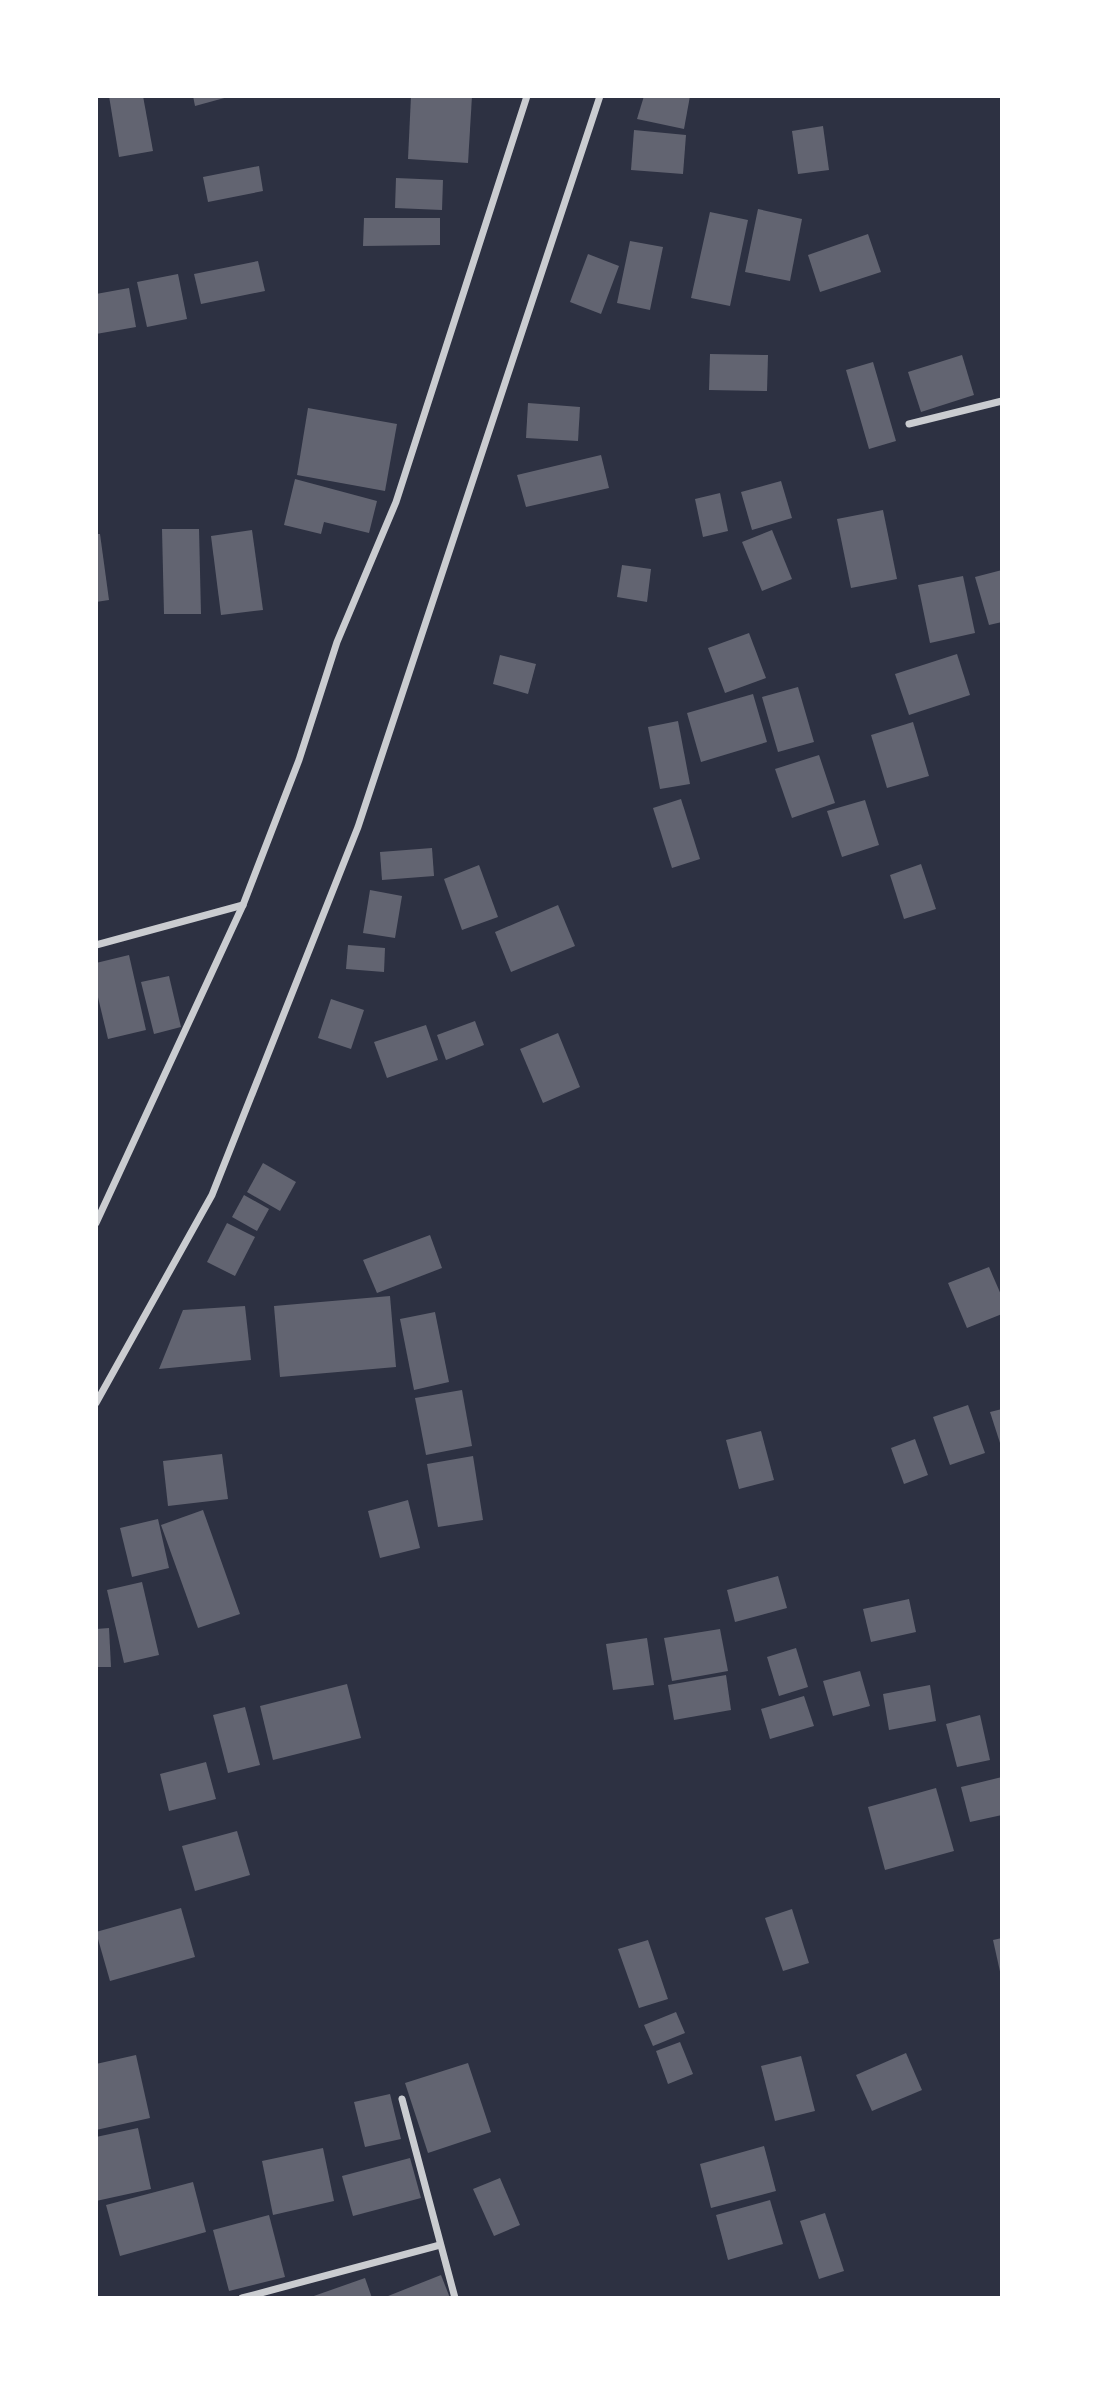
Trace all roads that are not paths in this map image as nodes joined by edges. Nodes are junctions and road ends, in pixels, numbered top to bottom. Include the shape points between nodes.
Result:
1 (527, 96) edge
2 (600, 96) edge
3 (1002, 401) edge
4 (909, 424) dead end
5 (243, 905) junction
6 (96, 945) edge
7 (96, 1223) edge
8 (96, 1403) edge
9 (402, 2099) dead end
10 (440, 2245) junction
11 (242, 2298) edge
12 (455, 2298) edge

1 - 5 street via 396,502 337,642 299,760
2 - 8 street via 358,827 212,1195
3 - 4 street
5 - 6 street
5 - 7 street
9 - 10 street
10 - 11 street
10 - 12 street

